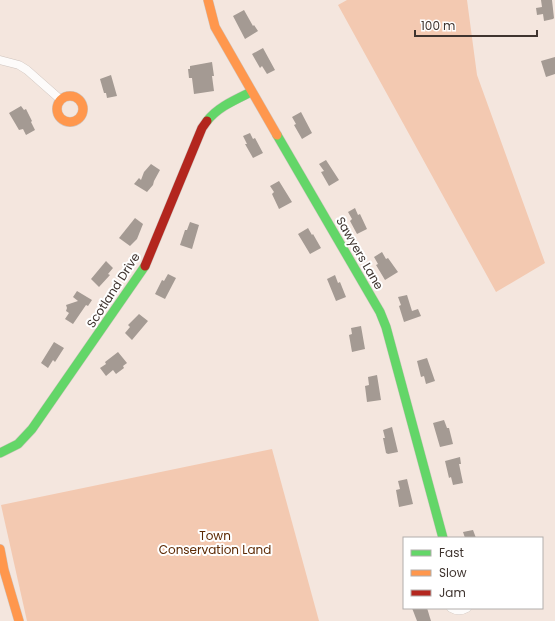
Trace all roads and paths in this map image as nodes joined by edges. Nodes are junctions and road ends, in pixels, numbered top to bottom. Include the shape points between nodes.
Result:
1 (208, 0) edge
2 (0, 60) edge
3 (251, 92) junction
4 (61, 100) dead end
5 (0, 453) edge
6 (443, 537) edge
7 (0, 549) edge
8 (3, 574) edge
9 (454, 609) edge
10 (464, 609) edge
11 (19, 621) edge

1 - 3 street, Sawyers Lane via 215,27
2 - 4 street via 27,70
3 - 5 street, Scotland Drive via 224,105 202,128 154,247 140,274 32,429 20,443
3 - 6 street, Sawyers Lane via 380,312
7 - 8 street
8 - 11 street
9 - 10 street

